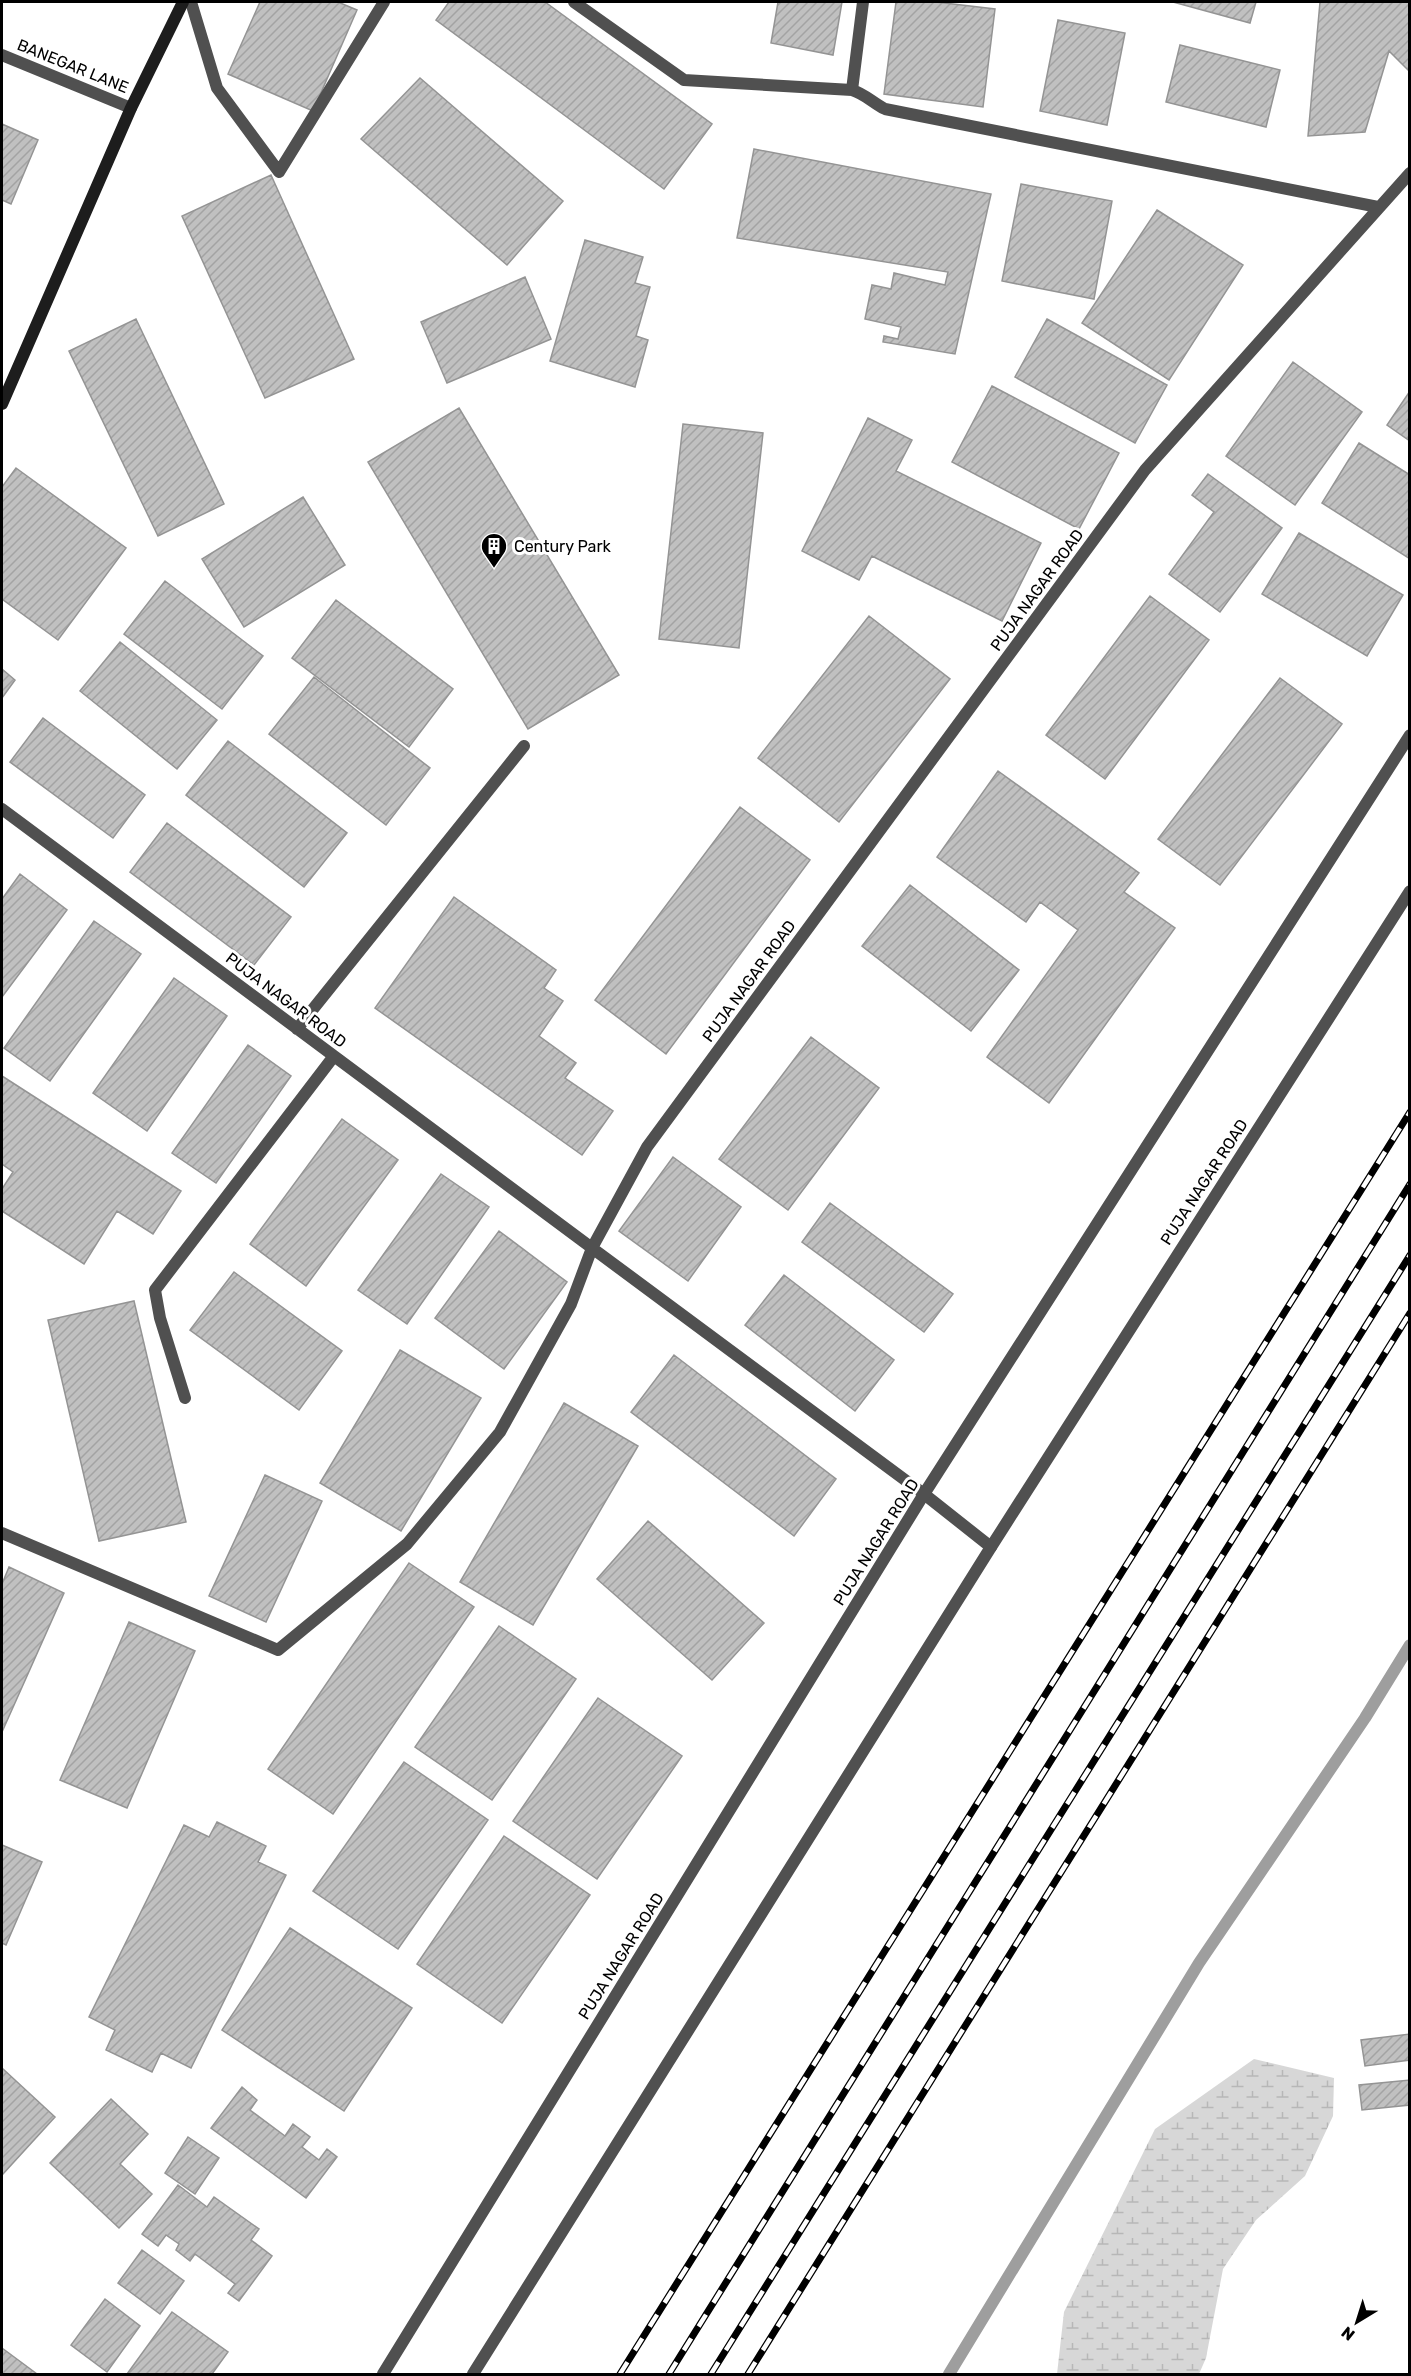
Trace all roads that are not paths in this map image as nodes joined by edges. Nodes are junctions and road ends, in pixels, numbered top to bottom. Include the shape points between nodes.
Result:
1 (183, 2) edge
2 (190, 2) edge
3 (384, 2) edge
4 (574, 2) edge
5 (863, 2) edge
6 (2, 55) edge
7 (852, 90) junction
8 (131, 108) junction
9 (1410, 172) edge
10 (1378, 207) junction
11 (2, 404) edge
12 (1410, 735) edge
13 (524, 746) dead end
14 (2, 809) edge
15 (1410, 891) edge
16 (297, 1029) junction
17 (334, 1056) junction
18 (592, 1248) junction
19 (185, 1398) dead end
20 (924, 1494) junction
21 (2, 1533) edge
22 (991, 1547) junction
23 (383, 2374) edge
24 (473, 2374) edge

1 - 8 main road
2 - 3 street via 217,88 279,172
4 - 7 street via 684,80
5 - 7 street
6 - 8 street, BANEGAR LANE
7 - 10 street via 885,109
8 - 11 main road
9 - 10 street, PUJA NAGAR ROAD
10 - 18 street, PUJA NAGAR ROAD via 1145,470 647,1147
12 - 20 street, PUJA NAGAR ROAD
13 - 16 street
14 - 16 street, PUJA NAGAR ROAD
15 - 22 street, PUJA NAGAR ROAD
16 - 17 street, PUJA NAGAR ROAD
17 - 18 street, PUJA NAGAR ROAD
17 - 19 street via 155,1290
18 - 20 street
18 - 21 street via 571,1304 500,1432 407,1544 278,1650
20 - 22 street
20 - 23 street, PUJA NAGAR ROAD
22 - 24 street, PUJA NAGAR ROAD

